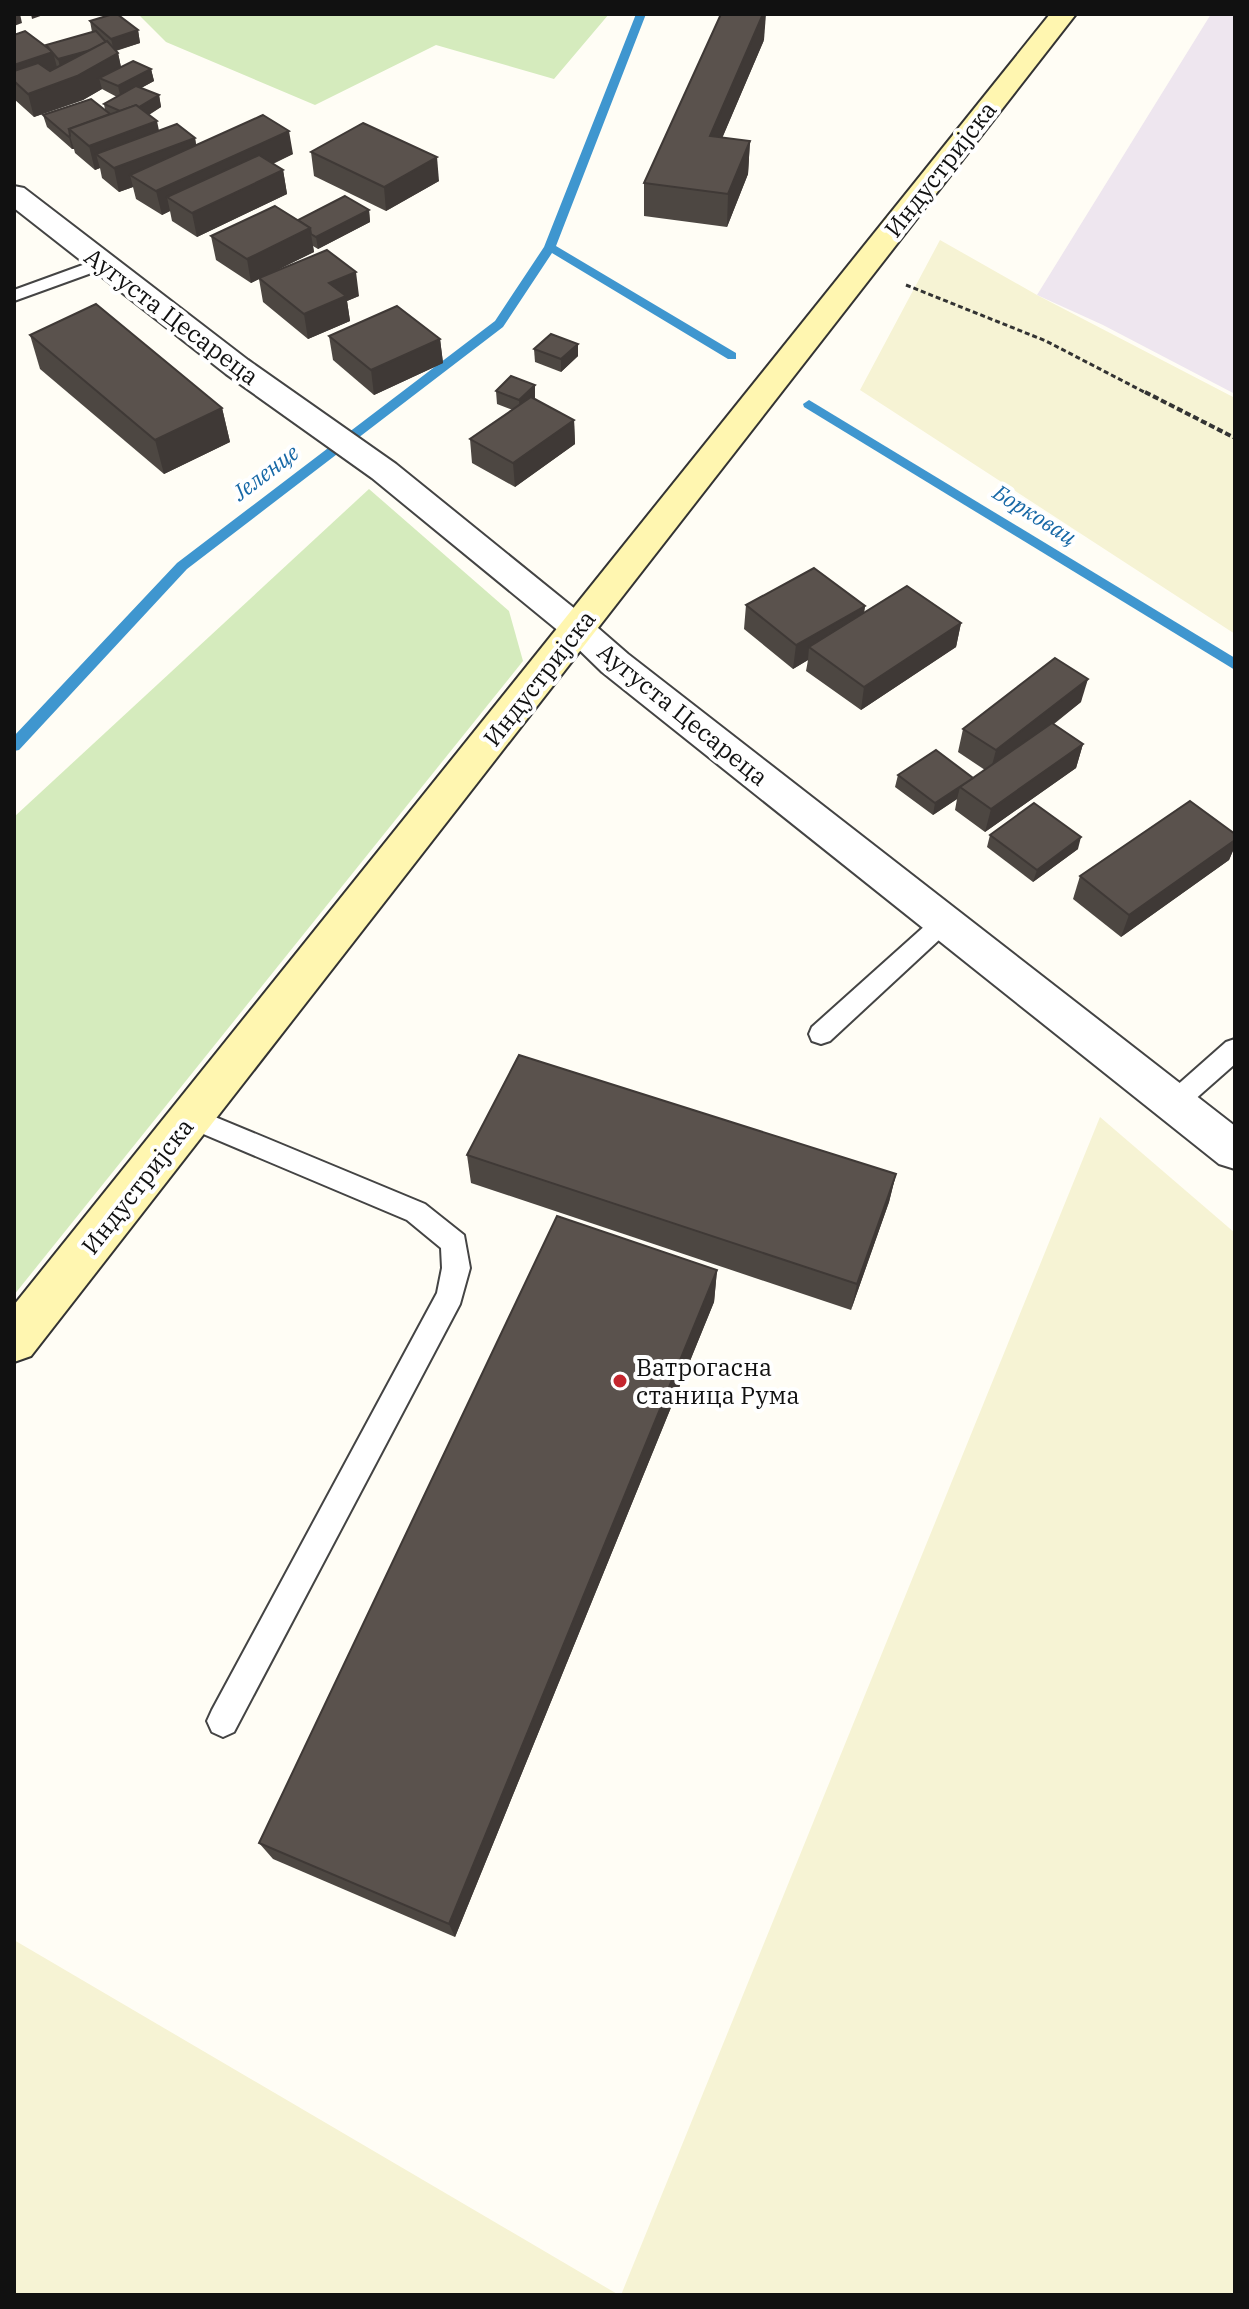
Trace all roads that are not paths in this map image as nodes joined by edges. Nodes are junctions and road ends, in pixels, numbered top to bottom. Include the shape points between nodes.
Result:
1 (1063, 14) edge
2 (14, 194) edge
3 (102, 263) junction
4 (14, 296) edge
5 (578, 629) junction
6 (945, 921) junction
7 (821, 1034) dead end
8 (1235, 1049) edge
9 (1175, 1102) junction
10 (191, 1118) junction
11 (1235, 1151) edge
12 (14, 1341) edge
13 (223, 1721) dead end

1 - 5 main road, Индустријска
2 - 3 street, Аугуста Цесареца
3 - 4 lane
3 - 5 street, Аугуста Цесареца via 384,471
5 - 6 street, Аугуста Цесареца
5 - 10 main road, Индустријска
6 - 7 lane
6 - 9 street, Аугуста Цесареца
8 - 9 lane
9 - 11 street, Аугуста Цесареца
10 - 12 main road, Индустријска
10 - 13 lane via 416,1212 454,1243 456,1268 450,1295

